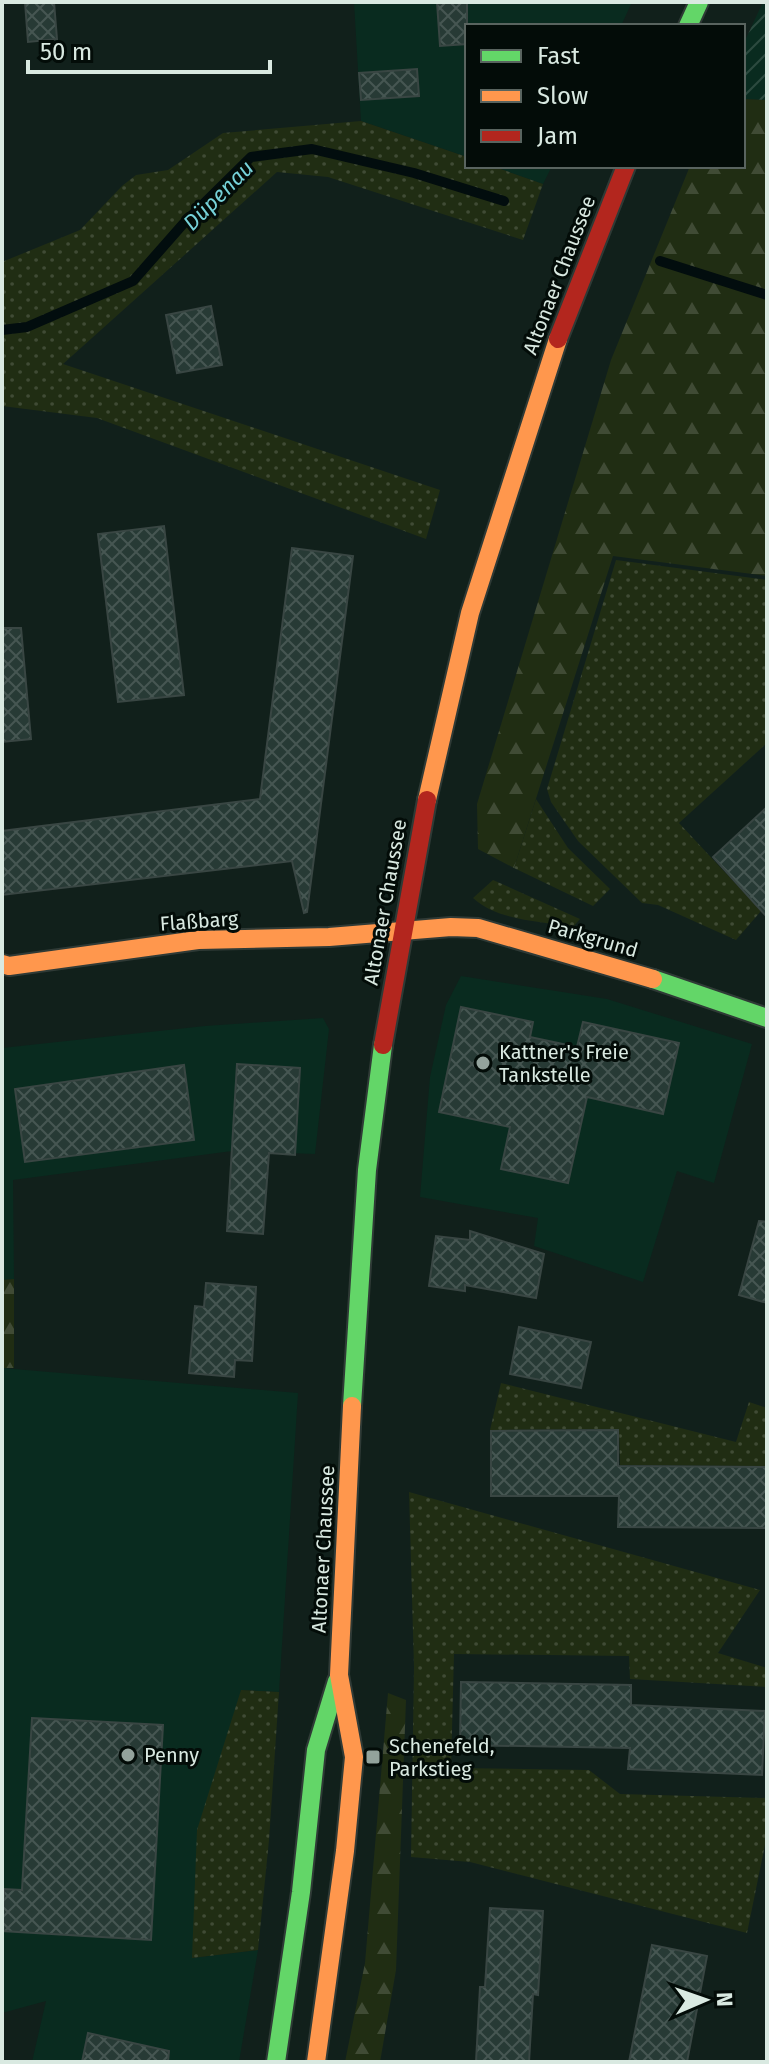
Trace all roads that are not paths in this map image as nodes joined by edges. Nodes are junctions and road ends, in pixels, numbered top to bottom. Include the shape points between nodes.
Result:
1 (699, 2) edge
2 (689, 24) edge
3 (625, 168) edge
4 (402, 930) junction
5 (2, 964) edge
6 (767, 1018) edge
7 (339, 1675) junction
8 (276, 2062) edge
9 (316, 2062) edge

1 - 2 main road
3 - 4 main road, Altonaer Chaussee via 544,376 470,613
4 - 5 main road, Flaßbarg via 198,940
4 - 6 main road, Parkgrund via 478,928
4 - 7 main road, Altonaer Chaussee via 367,1170
7 - 8 main road, Altonaer Chaussee via 316,1750
7 - 9 main road, Altonaer Chaussee via 354,1757

